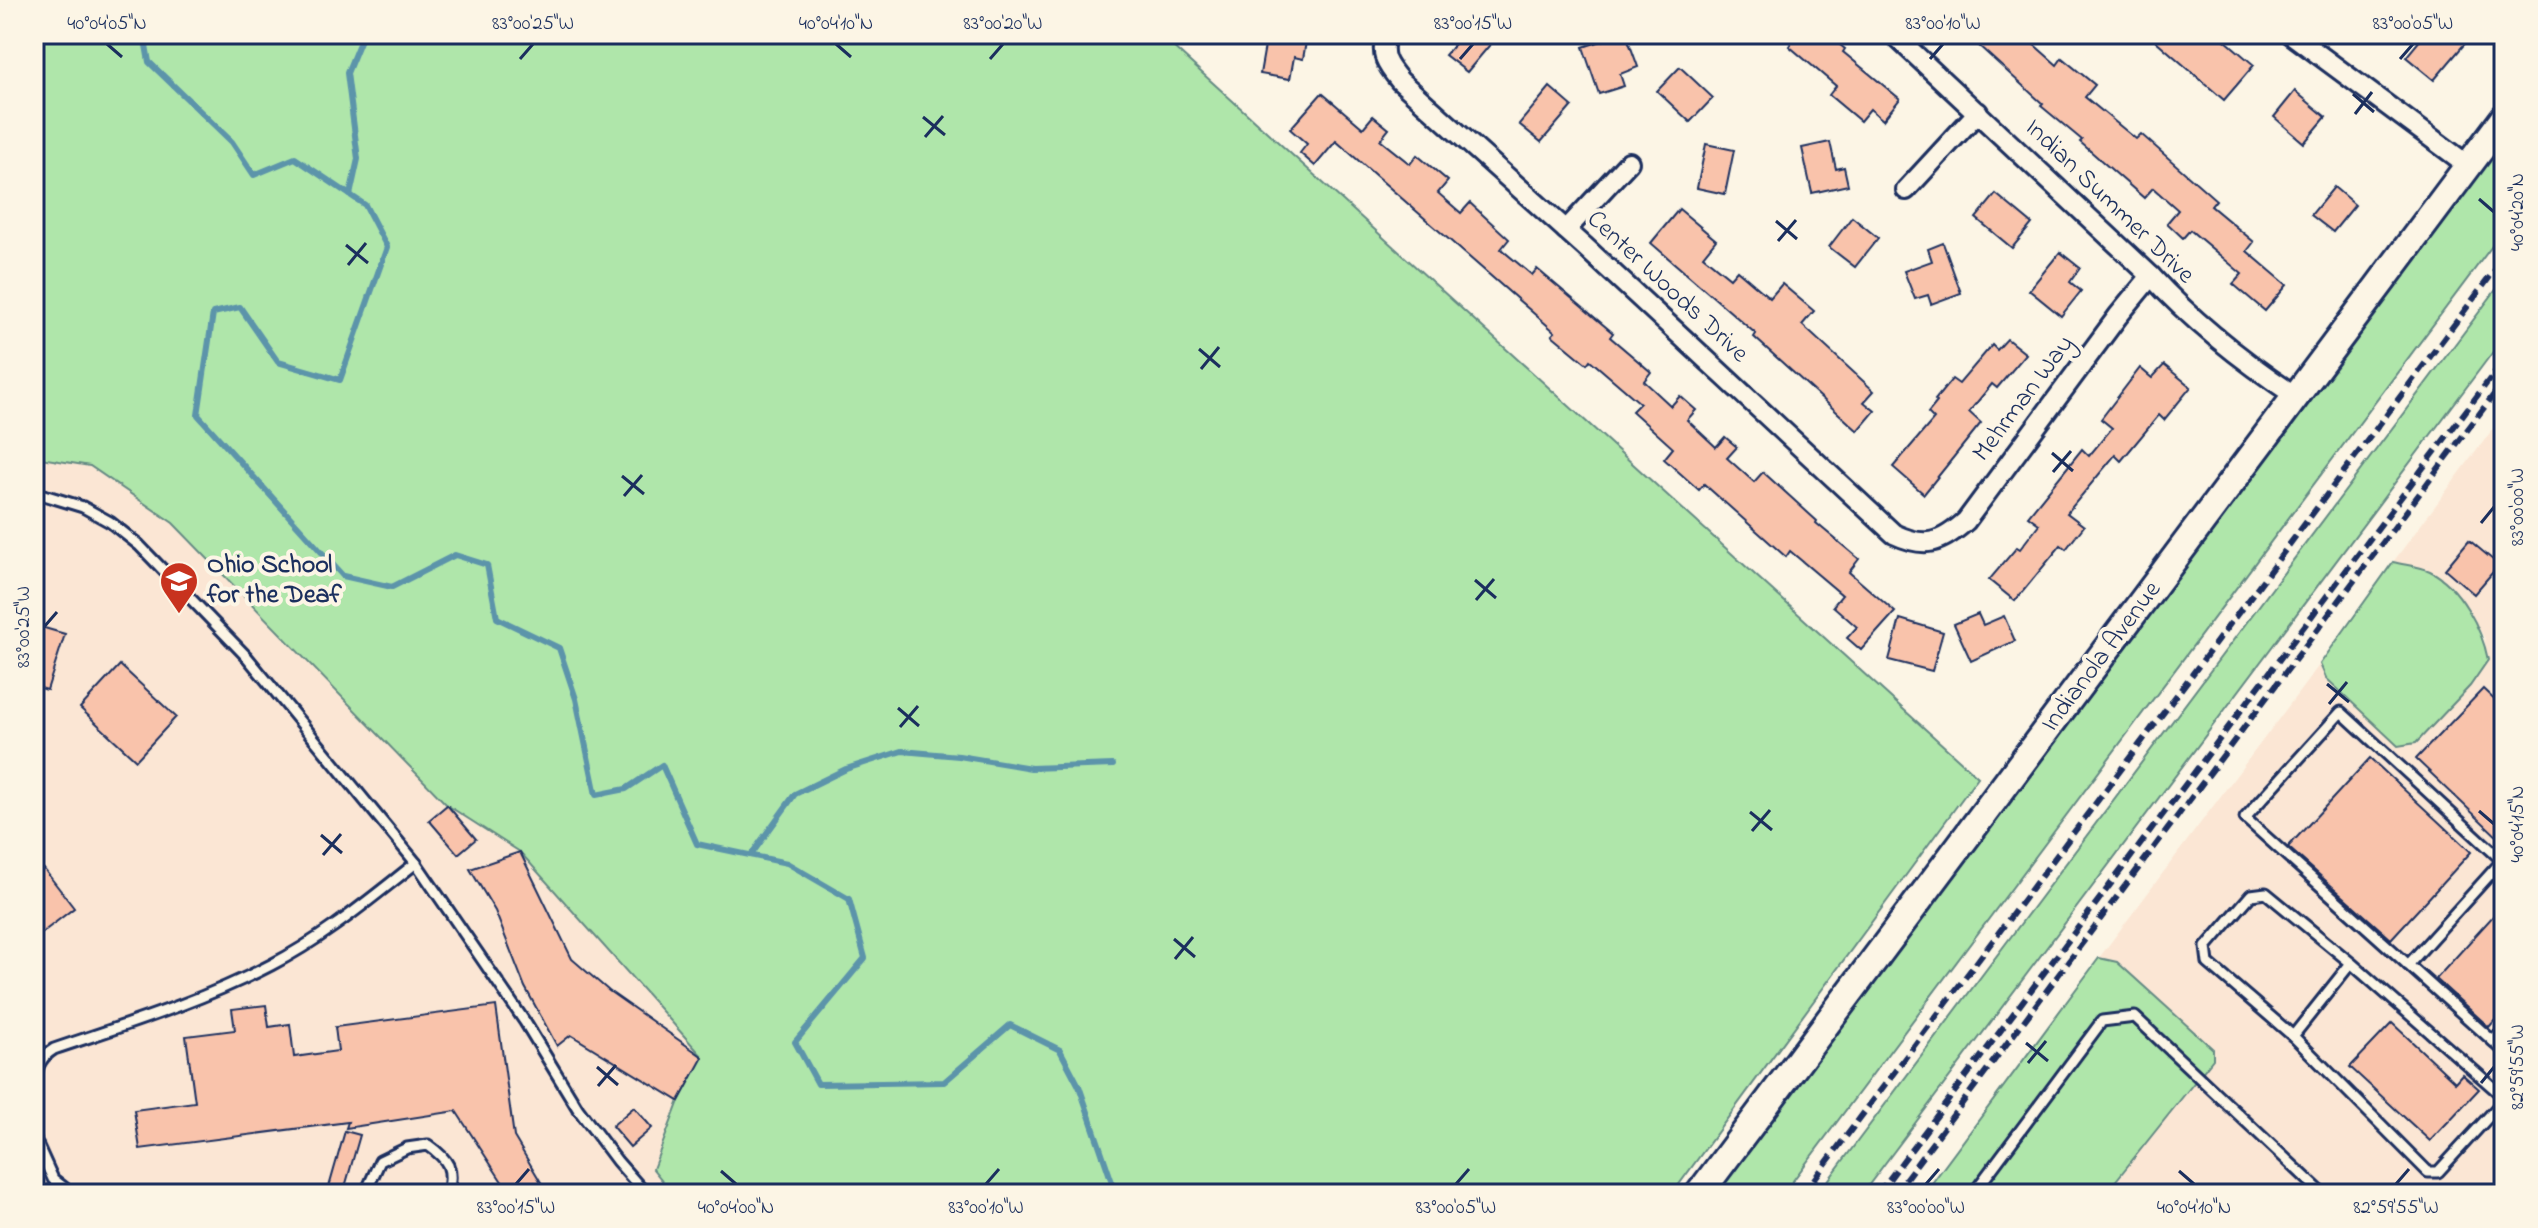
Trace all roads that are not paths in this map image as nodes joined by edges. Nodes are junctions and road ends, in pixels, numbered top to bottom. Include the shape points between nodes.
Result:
1 (1893, 34) edge
2 (2291, 34) edge
3 (1384, 42) edge
4 (1978, 112) junction
5 (2504, 118) edge
6 (1629, 162) dead end
7 (2469, 166) junction
8 (1906, 190) dead end
9 (1566, 230) junction
10 (2151, 276) junction
11 (2297, 397) junction
12 (34, 492) edge
13 (1930, 543) joint
14 (2503, 861) edge
15 (416, 863) junction
16 (2351, 963) junction
17 (2408, 965) junction
18 (2504, 1029) edge
19 (2293, 1036) junction
20 (2493, 1041) junction
21 (2504, 1051) edge
22 (34, 1092) edge
23 (2504, 1098) edge
24 (34, 1137) edge
25 (72, 1194) edge
26 (365, 1194) edge
27 (448, 1194) edge
28 (646, 1194) edge
29 (1699, 1194) edge
30 (1973, 1194) edge
31 (2323, 1194) edge

1 - 4 street, Indian Summer Drive
2 - 7 street
3 - 9 street, Center Woods Drive via 1389,67 1400,81
4 - 8 street
4 - 10 street, Indian Summer Drive
5 - 7 main road, Indianola Avenue
6 - 9 street
7 - 11 main road, Indianola Avenue
9 - 13 street, Center Woods Drive via 1894,534
10 - 11 street, Indian Summer Drive via 2178,306
10 - 13 street, Mehrman Way via 1966,521
11 - 29 main road, Indianola Avenue
12 - 15 lane via 83,507 110,522 173,577 247,657
14 - 17 lane
14 - 17 lane via 2341,712 2330,723 2245,818
15 - 22 lane via 343,920 273,965 180,1007 54,1049 36,1065
15 - 28 lane via 578,1109
16 - 19 lane
16 - 19 lane via 2266,893 2251,895 2206,947 2208,963
16 - 23 lane
17 - 20 lane
18 - 20 lane
19 - 23 lane via 2428,1172 2438,1172
20 - 21 lane
24 - 25 lane via 53,1179
26 - 27 lane via 380,1161 428,1145 446,1157
30 - 31 lane via 2102,1021 2135,1017

